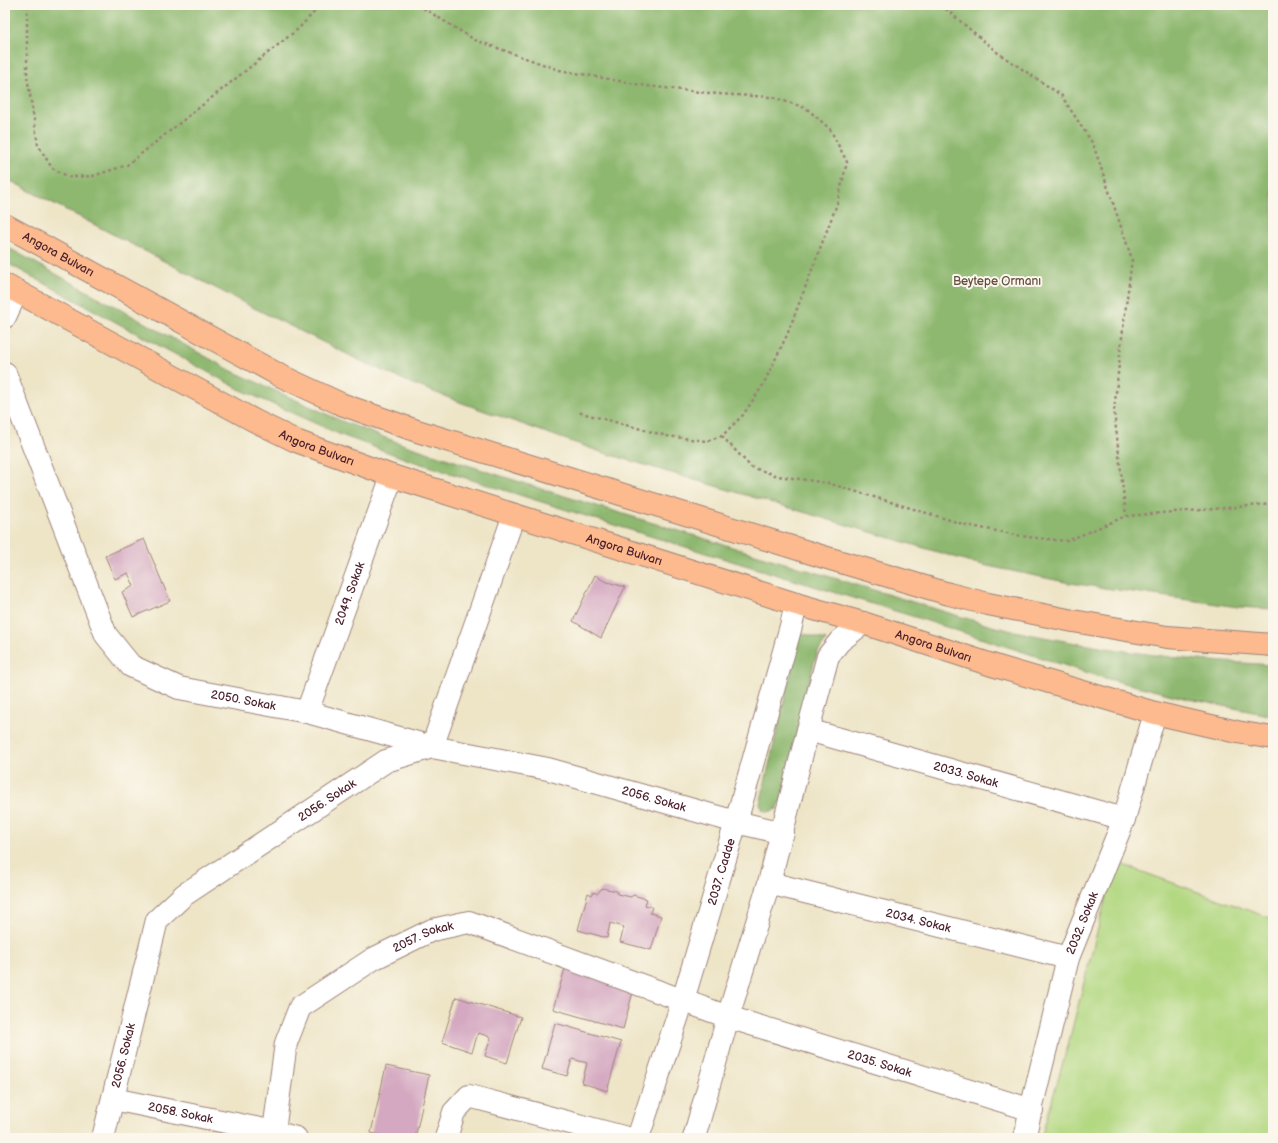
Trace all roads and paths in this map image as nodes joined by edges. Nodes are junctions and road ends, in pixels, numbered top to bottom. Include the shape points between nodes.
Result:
1 (27, 5) edge
2 (321, 5) edge
3 (418, 5) edge
4 (941, 5) edge
5 (5, 224) edge
6 (11, 288) edge
7 (5, 317) edge
8 (5, 373) edge
9 (578, 412) dead end
10 (722, 436) junction
11 (392, 476) junction
12 (1273, 504) edge
13 (514, 515) junction
14 (1126, 516) junction
15 (796, 604) junction
16 (863, 623) junction
17 (1273, 645) edge
18 (307, 712) junction
19 (1155, 713) junction
20 (808, 730) junction
21 (1273, 738) edge
22 (432, 747) junction
23 (1124, 819) junction
24 (736, 822) junction
25 (783, 833) junction
26 (769, 883) junction
27 (1068, 958) junction
28 (683, 1000) junction
29 (728, 1018) junction
30 (113, 1099) junction
31 (1032, 1110) junction
32 (274, 1135) edge
33 (103, 1138) edge
34 (296, 1138) edge
35 (446, 1138) edge
36 (627, 1138) edge
37 (638, 1138) edge
38 (694, 1138) edge
39 (1024, 1138) edge

1 - 2 path via 27,76 38,145 52,168 69,177 93,176 127,165 298,29
3 - 10 path via 475,40 558,70 647,86 772,97 806,108 830,129 847,162 837,204 787,335 763,385 743,415
4 - 14 path via 998,53 1061,95 1093,144 1132,259 1114,411
5 - 17 main road, Angora Bulvarı via 290,381 341,404 414,430 949,594 1058,619 1160,635
6 - 7 street
6 - 11 main road, Angora Bulvarı via 255,421 296,441
8 - 18 street, 2050. Sokak via 106,635 131,666 179,688
9 - 10 path via 667,436 706,441
10 - 14 path via 751,467 778,476 828,483 966,525 1019,536 1067,541
11 - 13 main road, Angora Bulvarı
11 - 18 street, 2049. Sokak
12 - 14 path
13 - 15 main road, Angora Bulvarı
13 - 22 street
15 - 16 main road, Angora Bulvarı
15 - 24 street, 2037. Cadde
16 - 19 main road, Angora Bulvarı via 995,666
16 - 20 street via 840,641 828,656
18 - 22 street, 2050. Sokak
19 - 21 main road, Angora Bulvarı
19 - 23 street, 2032. Sokak
20 - 23 street, 2033. Sokak
20 - 25 street
22 - 24 street, 2056. Sokak via 548,769
22 - 30 street, 2056. Sokak via 386,760 184,895 157,920
23 - 27 street, 2032. Sokak
24 - 25 street, 2056. Sokak
24 - 28 street, 2037. Cadde
25 - 26 street
26 - 27 street, 2034. Sokak
26 - 29 street
27 - 31 street, 2032. Sokak
28 - 29 street, 2057. Sokak
28 - 32 street, 2057. Sokak via 469,922 432,930 373,959 300,1007 286,1043
28 - 37 street, 2037. Cadde
29 - 31 street, 2035. Sokak
29 - 38 street
30 - 32 street, 2058. Sokak
30 - 33 street, 2056. Sokak
31 - 39 street, 2032. Sokak
32 - 34 street, 2058. Sokak
35 - 36 street via 454,1112 469,1096

